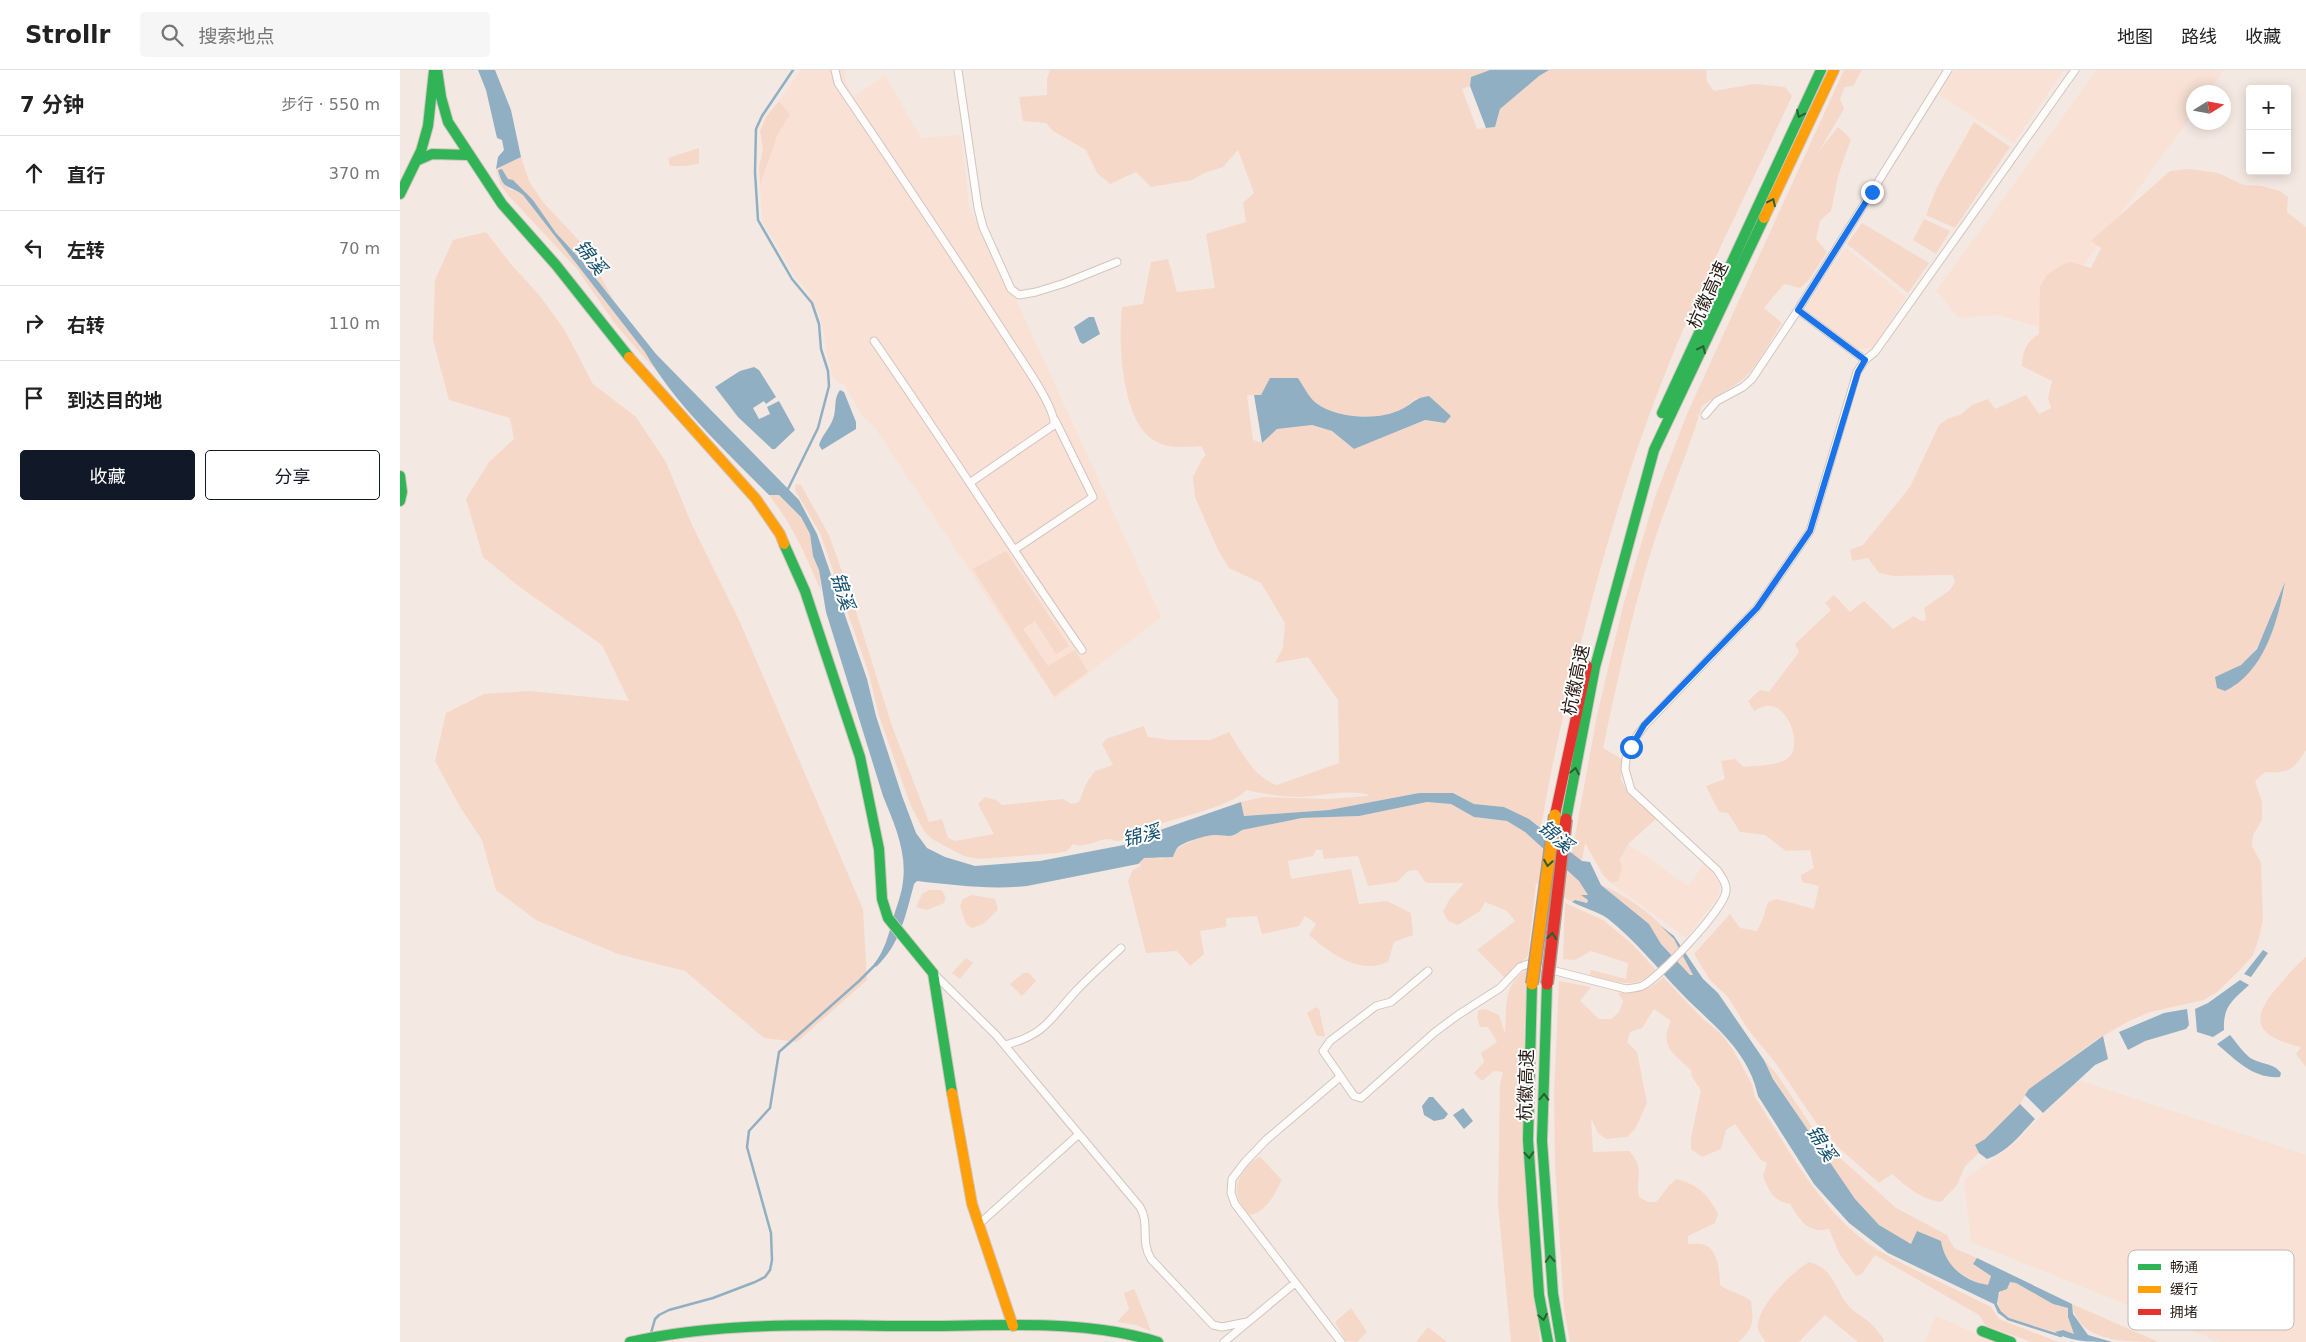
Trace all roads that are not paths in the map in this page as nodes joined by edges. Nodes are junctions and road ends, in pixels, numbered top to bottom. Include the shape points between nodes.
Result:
1 (436, 70) edge
2 (835, 70) edge
3 (958, 70) edge
4 (1821, 70) edge
5 (1834, 70) edge
6 (1948, 70) edge
7 (2075, 70) edge
8 (468, 155) junction
9 (416, 161) junction
10 (400, 194) edge
11 (1117, 262) dead end
12 (1798, 310) junction
13 (874, 341) dead end
14 (1865, 360) junction
15 (1705, 415) dead end
16 (1054, 420) junction
17 (400, 476) edge
18 (971, 482) junction
19 (400, 501) edge
20 (1014, 550) junction
21 (1082, 650) dead end
22 (1561, 817) junction
23 (1121, 948) dead end
24 (1428, 971) dead end
25 (933, 973) junction
26 (1005, 1045) junction
27 (1340, 1077) junction
28 (1079, 1134) junction
29 (978, 1224) junction
30 (1295, 1284) junction
31 (1247, 1322) junction
32 (1014, 1326) junction
33 (1982, 1330) dead end
34 (630, 1342) edge
35 (1158, 1342) edge
36 (1224, 1342) edge
37 (1341, 1342) edge
38 (1548, 1342) edge
39 (1561, 1342) edge
40 (2011, 1342) edge

1 - 8 main road via 448,122
1 - 9 main road via 428,126
2 - 16 street via 838,83 950,249 1040,391
3 - 11 street via 978,208 983,227 1011,289 1019,295 1036,292
4 -> 22 main road, 杭徽高速 via 1647,446 1586,666
22 -> 5 main road, 杭徽高速 via 1595,667 1654,450
6 - 12 street
7 - 14 street via 1879,346
8 - 9 main road via 432,154
8 - 25 main road via 502,204 556,265 637,367 756,500 780,534 805,591 860,757 879,849 882,899 888,918
9 - 10 main road
12 - 14 street
12 - 15 street via 1752,378 1743,388 1717,401
13 - 18 street
14 - 27 street via 1858,372 1810,531 1757,608 1644,725 1626,759 1625,769 1631,790 1717,870 1726,890 1723,902 1659,974 1641,986 1626,988 1528,964 1520,967 1500,988 1435,1032 1361,1098 1354,1096
16 - 18 street via 1054,426
16 - 20 street via 1094,497
17 - 19 main road
18 - 20 street
20 - 21 street
22 -> 38 main road, 杭徽高速, bridge via 1544,881 1532,984 1528,1140 1539,1295
39 -> 22 main road, 杭徽高速, bridge via 1553,1294 1542,1141 1547,984
23 - 26 street via 1076,991 1046,1026 1032,1036
24 - 27 street via 1391,1002 1376,1006 1330,1041 1323,1051
25 - 26 street
25 - 29 main road via 956,1122
26 - 28 street
27 - 30 street via 1266,1140 1232,1179 1233,1200
28 - 29 street
28 - 31 street via 1143,1213 1145,1249 1151,1258 1213,1325 1222,1327
29 - 32 main road
30 - 31 street
30 - 37 street
31 - 36 street
32 - 34 main road via 731,1327 682,1331
32 - 35 main road via 1085,1326 1117,1330
33 - 40 main road

